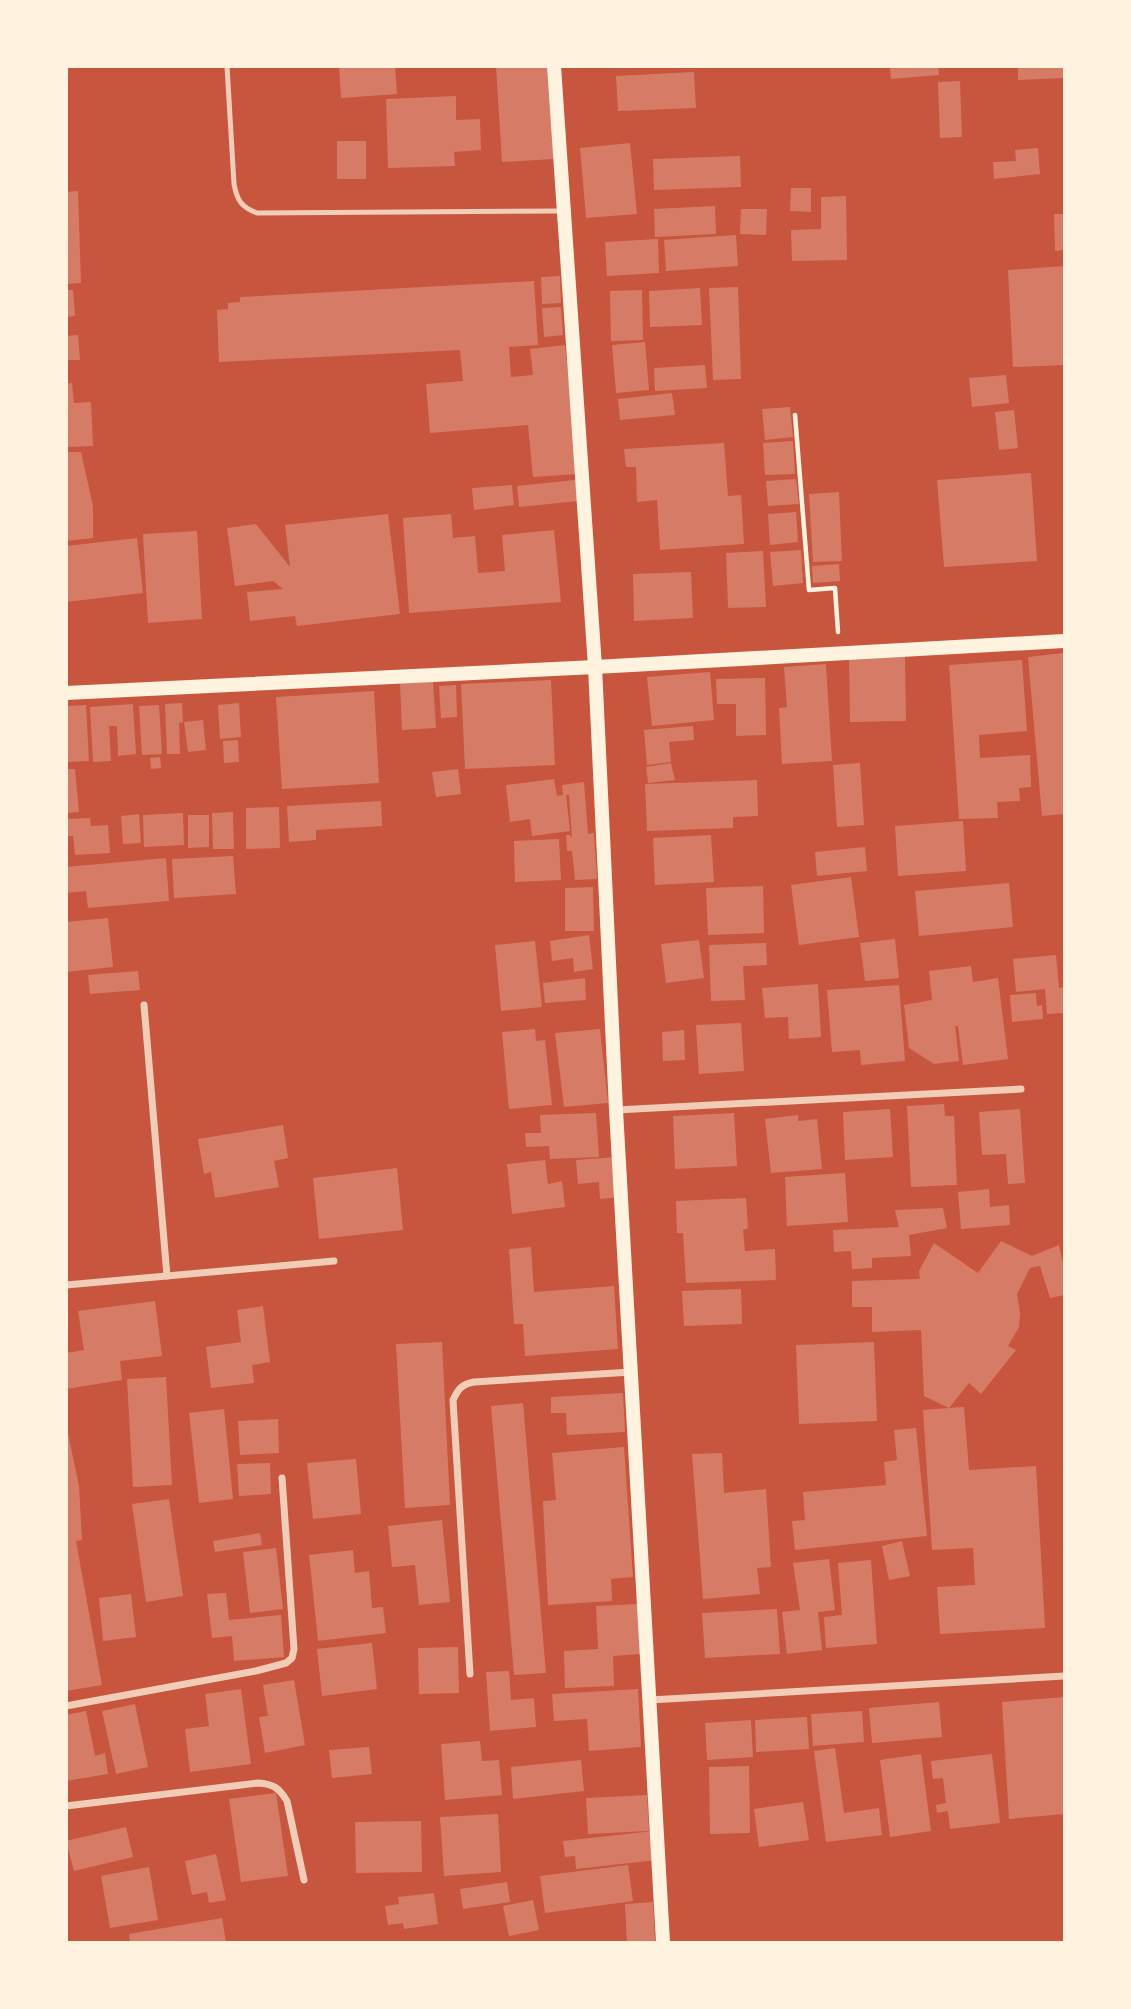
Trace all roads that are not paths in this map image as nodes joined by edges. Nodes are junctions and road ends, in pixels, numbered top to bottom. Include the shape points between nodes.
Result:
1 (227, 66) edge
2 (554, 66) edge
3 (564, 211) junction
4 (1065, 640) edge
5 (595, 667) junction
6 (66, 693) edge
7 (144, 1005) dead end
8 (1021, 1089) dead end
9 (617, 1110) junction
10 (334, 1261) dead end
11 (167, 1276) junction
12 (66, 1285) edge
13 (631, 1371) junction
14 (282, 1478) dead end
15 (470, 1674) dead end
16 (1065, 1676) edge
17 (650, 1700) junction
18 (66, 1706) edge
19 (66, 1805) edge
20 (304, 1880) dead end
21 (663, 1942) edge

1 - 3 lane via 234,184 244,208 257,213
2 - 3 main road
3 - 5 main road
4 - 5 main road
5 - 6 main road
5 - 9 main road
7 - 11 street
8 - 9 street
9 - 13 main road
10 - 11 street
11 - 12 street
13 - 15 street via 474,1382 458,1390 453,1400
13 - 17 main road
14 - 18 street via 292,1658 256,1671
16 - 17 street
17 - 21 main road
19 - 20 street via 270,1783 287,1801

